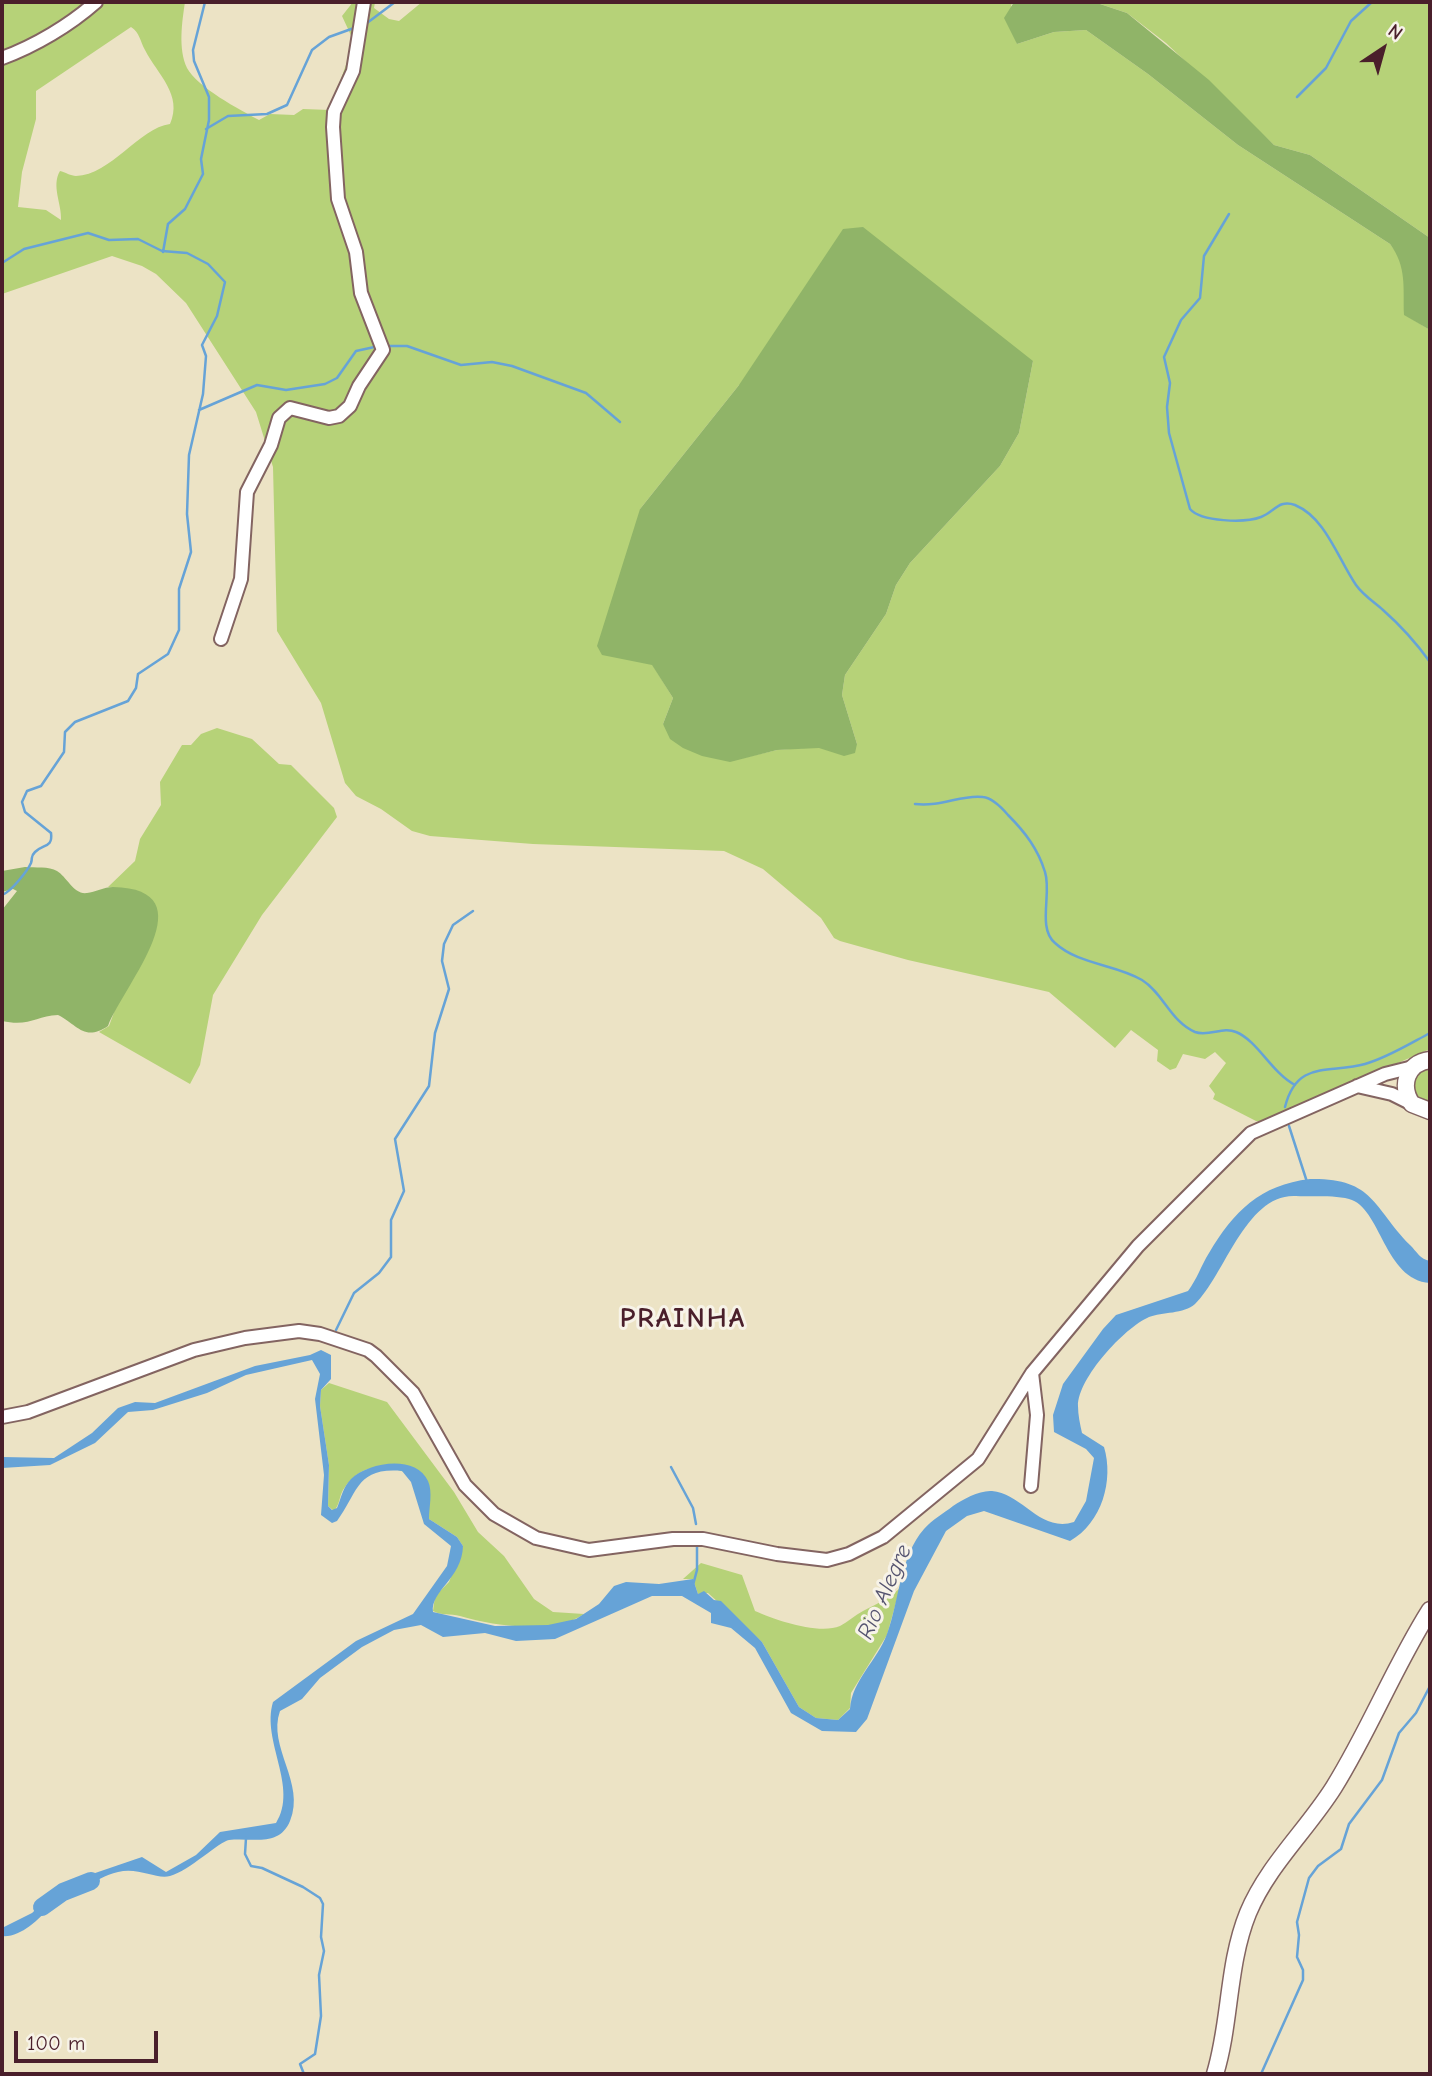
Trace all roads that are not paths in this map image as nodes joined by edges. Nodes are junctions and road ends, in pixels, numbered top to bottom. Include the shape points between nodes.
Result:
1 (96, 2) edge
2 (364, 2) edge
3 (2, 58) edge
4 (221, 639) dead end
5 (1430, 1060) edge
6 (1413, 1067) junction
7 (1356, 1086) junction
8 (1424, 1112) edge
9 (1032, 1373) junction
10 (2, 1417) edge
11 (1031, 1486) dead end
12 (1430, 1610) edge
13 (1216, 2074) edge

1 - 3 street via 81,16
2 - 4 street via 353,71 334,112 333,127 338,199 356,252 361,293 383,350 350,406 339,416 329,418 290,408 279,418 247,492 241,579
5 - 6 main road
6 - 7 street
6 - 8 main road via 1405,1090
7 - 8 street via 1392,1094
7 - 9 street via 1251,1133 1138,1246
9 - 10 street via 978,1459 963,1474 883,1537 827,1560 703,1539 589,1550 536,1538 494,1514 465,1485 413,1393 376,1356 320,1334 299,1331 194,1350 28,1412
9 - 11 street via 1037,1415
12 - 13 main road via 1401,1655 1333,1788 1267,1877 1248,1913 1236,1954

